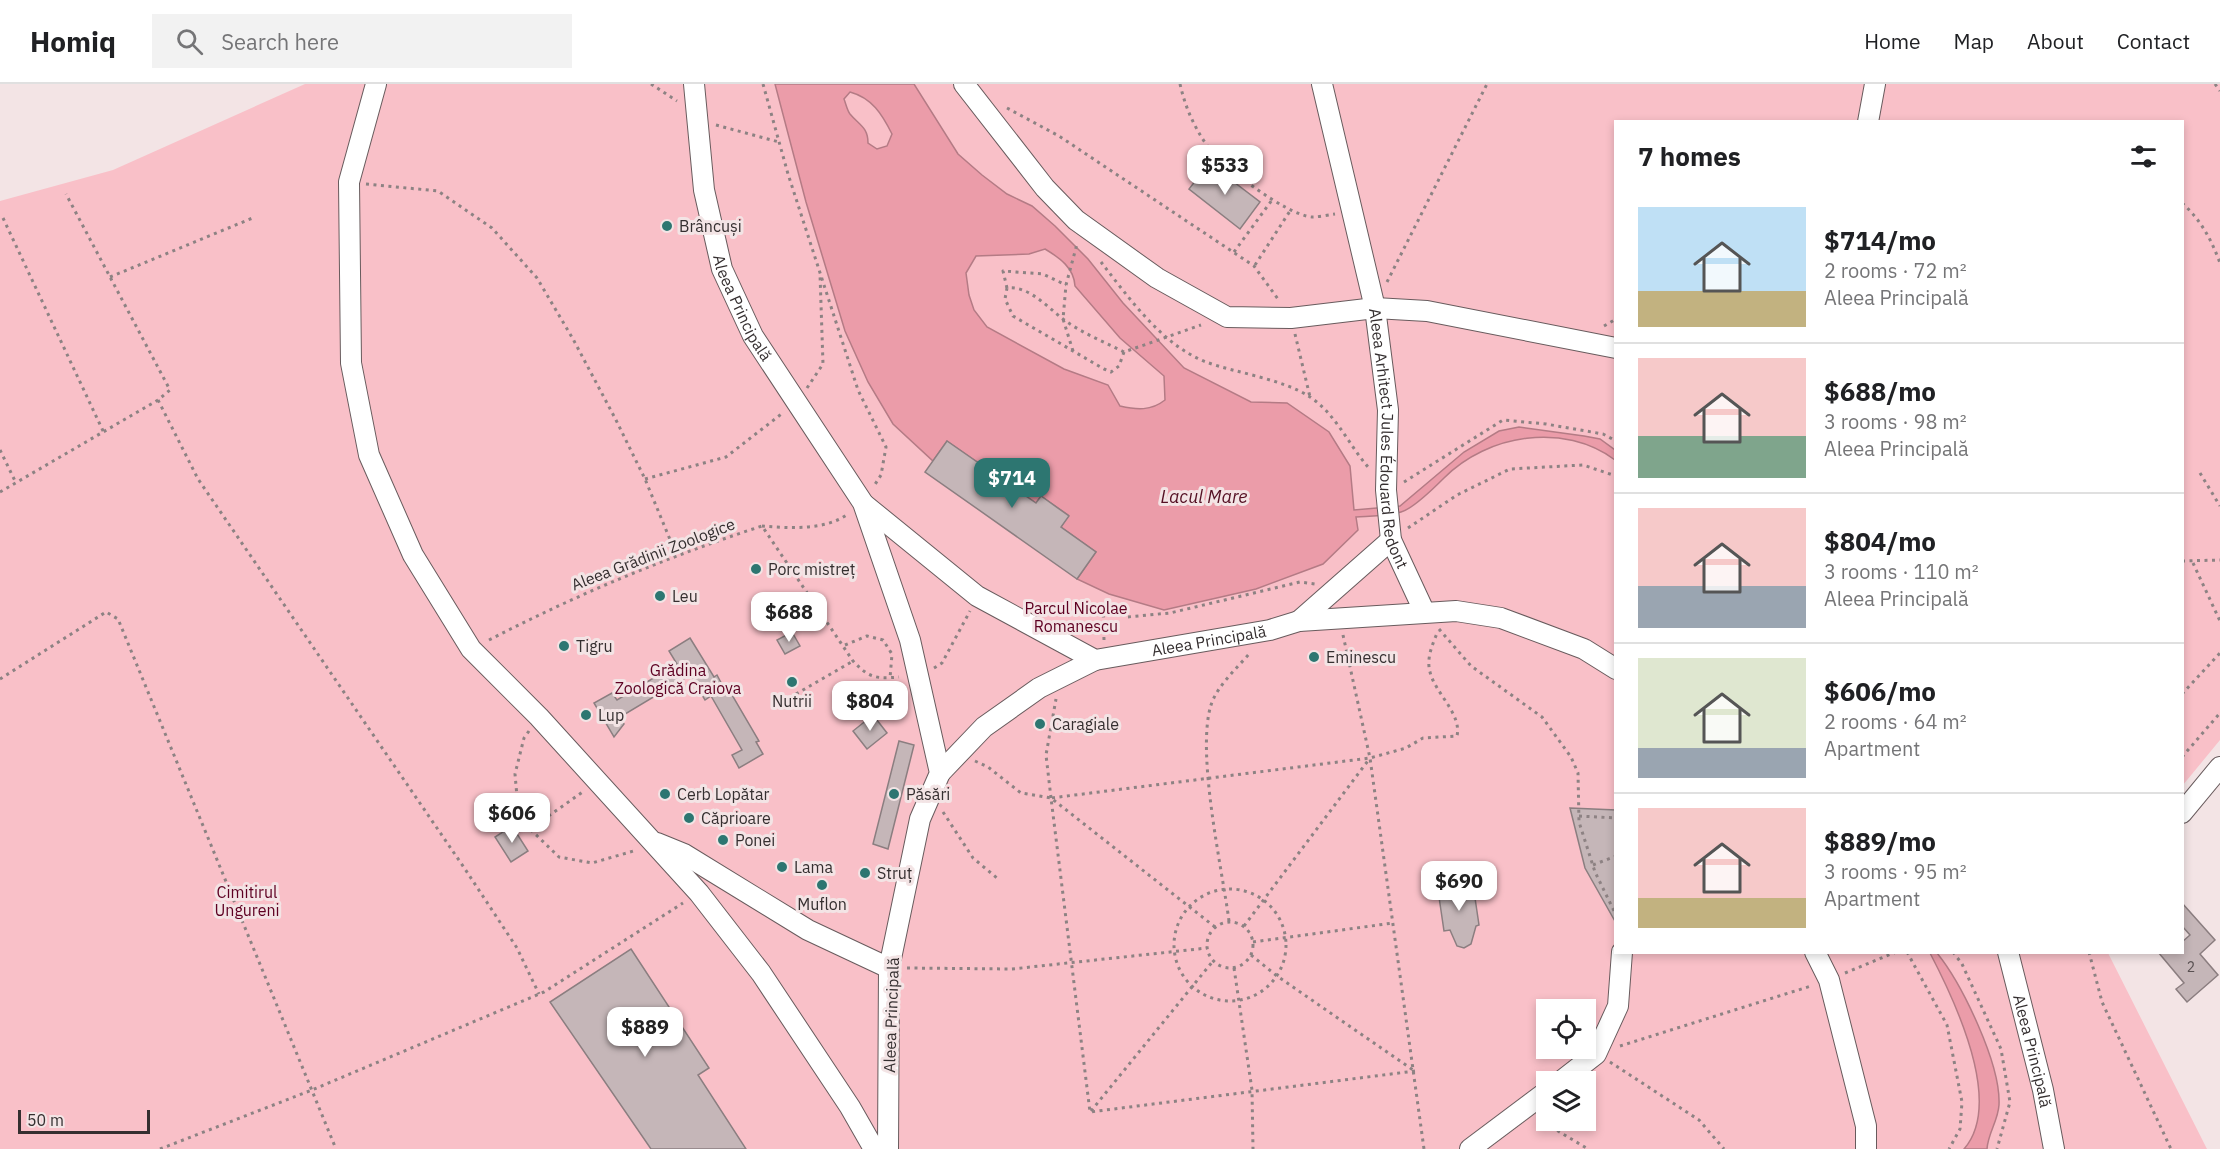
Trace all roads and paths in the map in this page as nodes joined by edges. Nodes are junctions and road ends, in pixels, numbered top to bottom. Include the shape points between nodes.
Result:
1 (376, 84) edge
2 (651, 84) edge
3 (694, 84) edge
4 (763, 84) edge
5 (963, 84) edge
6 (1180, 84) edge
7 (1322, 84) edge
8 (1487, 84) edge
9 (1875, 84) edge
10 (2215, 84) edge
11 (2220, 91) edge
12 (999, 105) dead end
13 (694, 111) junction
14 (1868, 120) edge
15 (779, 142) junction
16 (349, 182) junction
17 (66, 194) dead end
18 (1272, 200) junction
19 (2184, 205) edge
20 (1290, 211) junction
21 (1352, 211) junction
22 (255, 217) dead end
23 (3, 218) dead end
24 (1078, 227) junction
25 (1234, 252) junction
26 (1100, 260) dead end
27 (2220, 263) edge
28 (1254, 266) junction
29 (820, 269) junction
30 (110, 277) junction
31 (1066, 285) junction
32 (1007, 288) junction
33 (1375, 308) junction
34 (1227, 316) junction
35 (1292, 318) junction
36 (1063, 319) junction
37 (1167, 335) junction
38 (1614, 348) edge
39 (1073, 351) junction
40 (1124, 352) junction
41 (1310, 397) junction
42 (158, 400) junction
43 (795, 402) junction
44 (104, 433) junction
45 (1614, 440) edge
46 (0, 450) edge
47 (2200, 473) dead end
48 (1614, 475) edge
49 (645, 480) junction
50 (16, 483) junction
51 (1386, 490) junction
52 (0, 492) edge
53 (863, 503) junction
54 (2220, 506) edge
55 (762, 526) junction
56 (1391, 540) junction
57 (676, 554) junction
58 (2220, 560) edge
59 (2184, 561) edge
60 (2193, 562) junction
61 (1338, 585) junction
62 (977, 596) junction
63 (1424, 611) junction
64 (1340, 618) junction
65 (1299, 621) junction
66 (2220, 621) edge
67 (1439, 629) junction
68 (1270, 630) junction
69 (844, 645) junction
70 (471, 649) junction
71 (2220, 653) edge
72 (1100, 659) junction
73 (853, 661) junction
74 (1614, 668) edge
75 (920, 675) junction
76 (890, 678) junction
77 (1058, 678) junction
78 (0, 679) edge
79 (2184, 692) edge
80 (796, 694) dead end
81 (2220, 713) edge
82 (539, 717) junction
83 (961, 754) junction
84 (2184, 755) edge
85 (1370, 758) junction
86 (2220, 767) edge
87 (940, 773) junction
88 (1209, 778) junction
89 (598, 781) junction
90 (932, 793) junction
91 (1051, 798) junction
92 (2184, 811) edge
93 (1579, 816) junction
94 (1614, 818) edge
95 (530, 829) junction
96 (655, 843) junction
97 (1614, 857) edge
98 (1593, 865) junction
99 (997, 879) dead end
100 (1225, 889) junction
101 (699, 893) junction
102 (1264, 900) junction
103 (1189, 906) junction
104 (1614, 912) edge
105 (1229, 921) junction
106 (1393, 923) junction
107 (1244, 926) junction
108 (1215, 927) junction
109 (1286, 937) junction
110 (1253, 942) junction
111 (1207, 948) junction
112 (1175, 952) junction
113 (1622, 954) edge
114 (1816, 954) edge
115 (1891, 954) edge
116 (1908, 954) edge
117 (1954, 954) edge
118 (2009, 954) edge
119 (2090, 954) edge
120 (1251, 955) junction
121 (1213, 961) junction
122 (1071, 965) junction
123 (889, 968) junction
124 (1234, 968) junction
125 (1277, 976) junction
126 (1829, 980) junction
127 (1192, 987) junction
128 (539, 993) junction
129 (1238, 1000) junction
130 (1596, 1054) junction
131 (1590, 1059) edge
132 (1414, 1071) junction
133 (1574, 1071) edge
134 (312, 1090) junction
135 (1252, 1090) junction
136 (1536, 1100) edge
137 (1523, 1111) junction
138 (1090, 1112) junction
139 (160, 1149) edge
140 (336, 1149) edge
141 (874, 1149) edge
142 (888, 1149) edge
143 (1253, 1149) edge
144 (1424, 1149) edge
145 (1470, 1149) edge
146 (1588, 1149) edge
147 (1724, 1149) edge
148 (1866, 1149) edge
149 (1949, 1149) edge
150 (1997, 1149) edge
151 (2054, 1149) edge
152 (2171, 1149) edge

1 - 16 street
2 - 13 path
3 - 13 street, Aleea Principală
4 - 15 path
5 - 24 street, Aleea Arhitect Jules Édouard Redont
6 - 18 path via 1186,110 1207,146
7 - 21 street
8 - 33 path
9 - 14 street
10 - 11 path
12 - 25 path via 1059,136
13 - 15 path via 720,128
13 - 43 street, Aleea Principală via 704,190 722,269 753,336
15 - 29 path
16 - 49 path via 438,191 492,228 537,278
16 - 70 street via 351,363 369,455 413,555
17 - 30 path
18 - 20 path
18 - 25 path
19 - 27 path via 2210,237
20 - 21 path via 1312,217
20 - 28 path
21 - 33 street
22 - 30 path
23 - 44 path
24 - 31 path
24 - 34 street, Aleea Arhitect Jules Édouard Redont via 1157,278
25 - 28 path
26 - 37 path
28 - 35 path
29 - 43 path via 823,364
29 - 53 path via 858,390 886,447 881,475
30 - 42 path via 170,390
31 - 32 path via 1043,274 1003,271
31 - 36 path
32 - 36 path via 1016,287 1030,294
32 - 39 path via 1005,299 1013,316
33 - 35 street, Aleea Arhitect Jules Édouard Redont
33 - 38 street via 1427,311
33 - 51 street, Aleea Arhitect Jules Édouard Redont via 1388,410
34 - 35 street, Aleea Arhitect Jules Édouard Redont
34 - 37 path
35 - 41 path
36 - 39 path
36 - 40 path
37 - 40 path
37 - 41 path via 1184,351 1206,362
39 - 40 path via 1110,372 1119,366
41 - 51 path
42 - 44 path
42 - 128 path via 198,479 465,869 517,948
43 - 49 path via 756,437 726,457
43 - 53 street, Aleea Principală
44 - 50 path
45 - 51 path via 1603,434 1503,420 1415,478
46 - 50 path
47 - 54 path
48 - 56 path via 1583,465 1510,469 1457,495
49 - 57 path
50 - 52 path
51 - 56 street, Aleea Arhitect Jules Édouard Redont
53 - 55 path via 840,519 822,525
53 - 62 street, Aleea Principală
53 - 75 street, Aleea Principală
55 - 57 path, Aleea Grădinii Zoologice
55 - 69 path
56 - 61 street
56 - 63 street, Aleea Arhitect Jules Édouard Redont
57 - 70 path, Aleea Grădinii Zoologice via 564,601
58 - 60 path
59 - 60 path
60 - 66 path
61 - 65 street
61 - 72 path via 1300,582 1170,613 1127,617 1103,607
62 - 72 street, Aleea Principală
62 - 75 path via 942,663
63 - 64 street, Aleea Principală
63 - 67 path
63 - 74 street via 1501,618 1584,649
64 - 65 street, Aleea Principală
64 - 85 path
65 - 68 street, Aleea Principală
67 - 85 path via 1431,649 1430,672 1459,729 1457,736 1423,738 1406,748
67 - 93 path via 1471,666 1542,717 1578,773
68 - 72 street, Aleea Principală
68 - 88 path via 1211,703 1207,726
69 - 73 path
69 - 76 path via 867,636 883,640 892,654
70 - 82 street
71 - 79 path
72 - 77 street
73 - 76 path via 866,675
73 - 80 path
75 - 76 path
75 - 87 street, Aleea Principală
77 - 83 street via 984,727
77 - 91 path via 1055,718 1046,755
78 - 134 path via 106,612 118,619
81 - 84 path
82 - 89 street
82 - 95 path via 524,738 515,774 518,808
83 - 87 street
83 - 91 path via 988,767 1021,793
85 - 88 path
85 - 102 path
85 - 106 path
86 - 92 street
87 - 90 street, Aleea Principală
88 - 91 path
88 - 100 path
89 - 95 path
89 - 96 street
90 - 99 path via 973,858
90 - 123 street, Aleea Principală via 920,819
91 - 103 path
91 - 122 path
93 - 94 path
93 - 98 path
95 - 96 path via 559,857 592,863
96 - 101 street
96 - 123 street via 684,854 808,930
97 - 98 path
98 - 104 path
100 - 102 path via 1250,892
100 - 103 path via 1208,893
100 - 105 path
101 - 128 path
101 - 141 street via 761,973
102 - 107 path
102 - 109 path via 1278,917
103 - 108 path
103 - 112 path via 1178,923
105 - 107 path
105 - 108 path
106 - 109 path
106 - 132 path
107 - 110 path
108 - 111 path
109 - 110 path
109 - 125 path via 1286,954
110 - 120 path
111 - 112 path
111 - 121 path
112 - 122 path
112 - 127 path
113 - 130 street via 1618,1006
114 - 126 street
115 - 126 path
116 - 149 path via 1947,1026 1962,1102 1960,1129
117 - 150 path via 2001,1049 2010,1102
118 - 151 street, Aleea Principală
119 - 152 path via 2102,1002
120 - 124 path
120 - 125 path
121 - 124 path
121 - 127 path
122 - 123 path via 1012,969
122 - 138 path
123 - 142 street, Aleea Principală
124 - 129 path
125 - 129 path via 1263,991
125 - 132 path
126 - 130 path
126 - 148 street via 1866,1126
127 - 129 path via 1218,1000
127 - 138 path
128 - 134 path
129 - 135 path
130 - 147 path via 1699,1120
131 - 133 street
132 - 135 path
132 - 144 path
134 - 139 path
134 - 140 path
135 - 138 path
135 - 143 path
136 - 137 street
137 - 145 street
137 - 146 path

